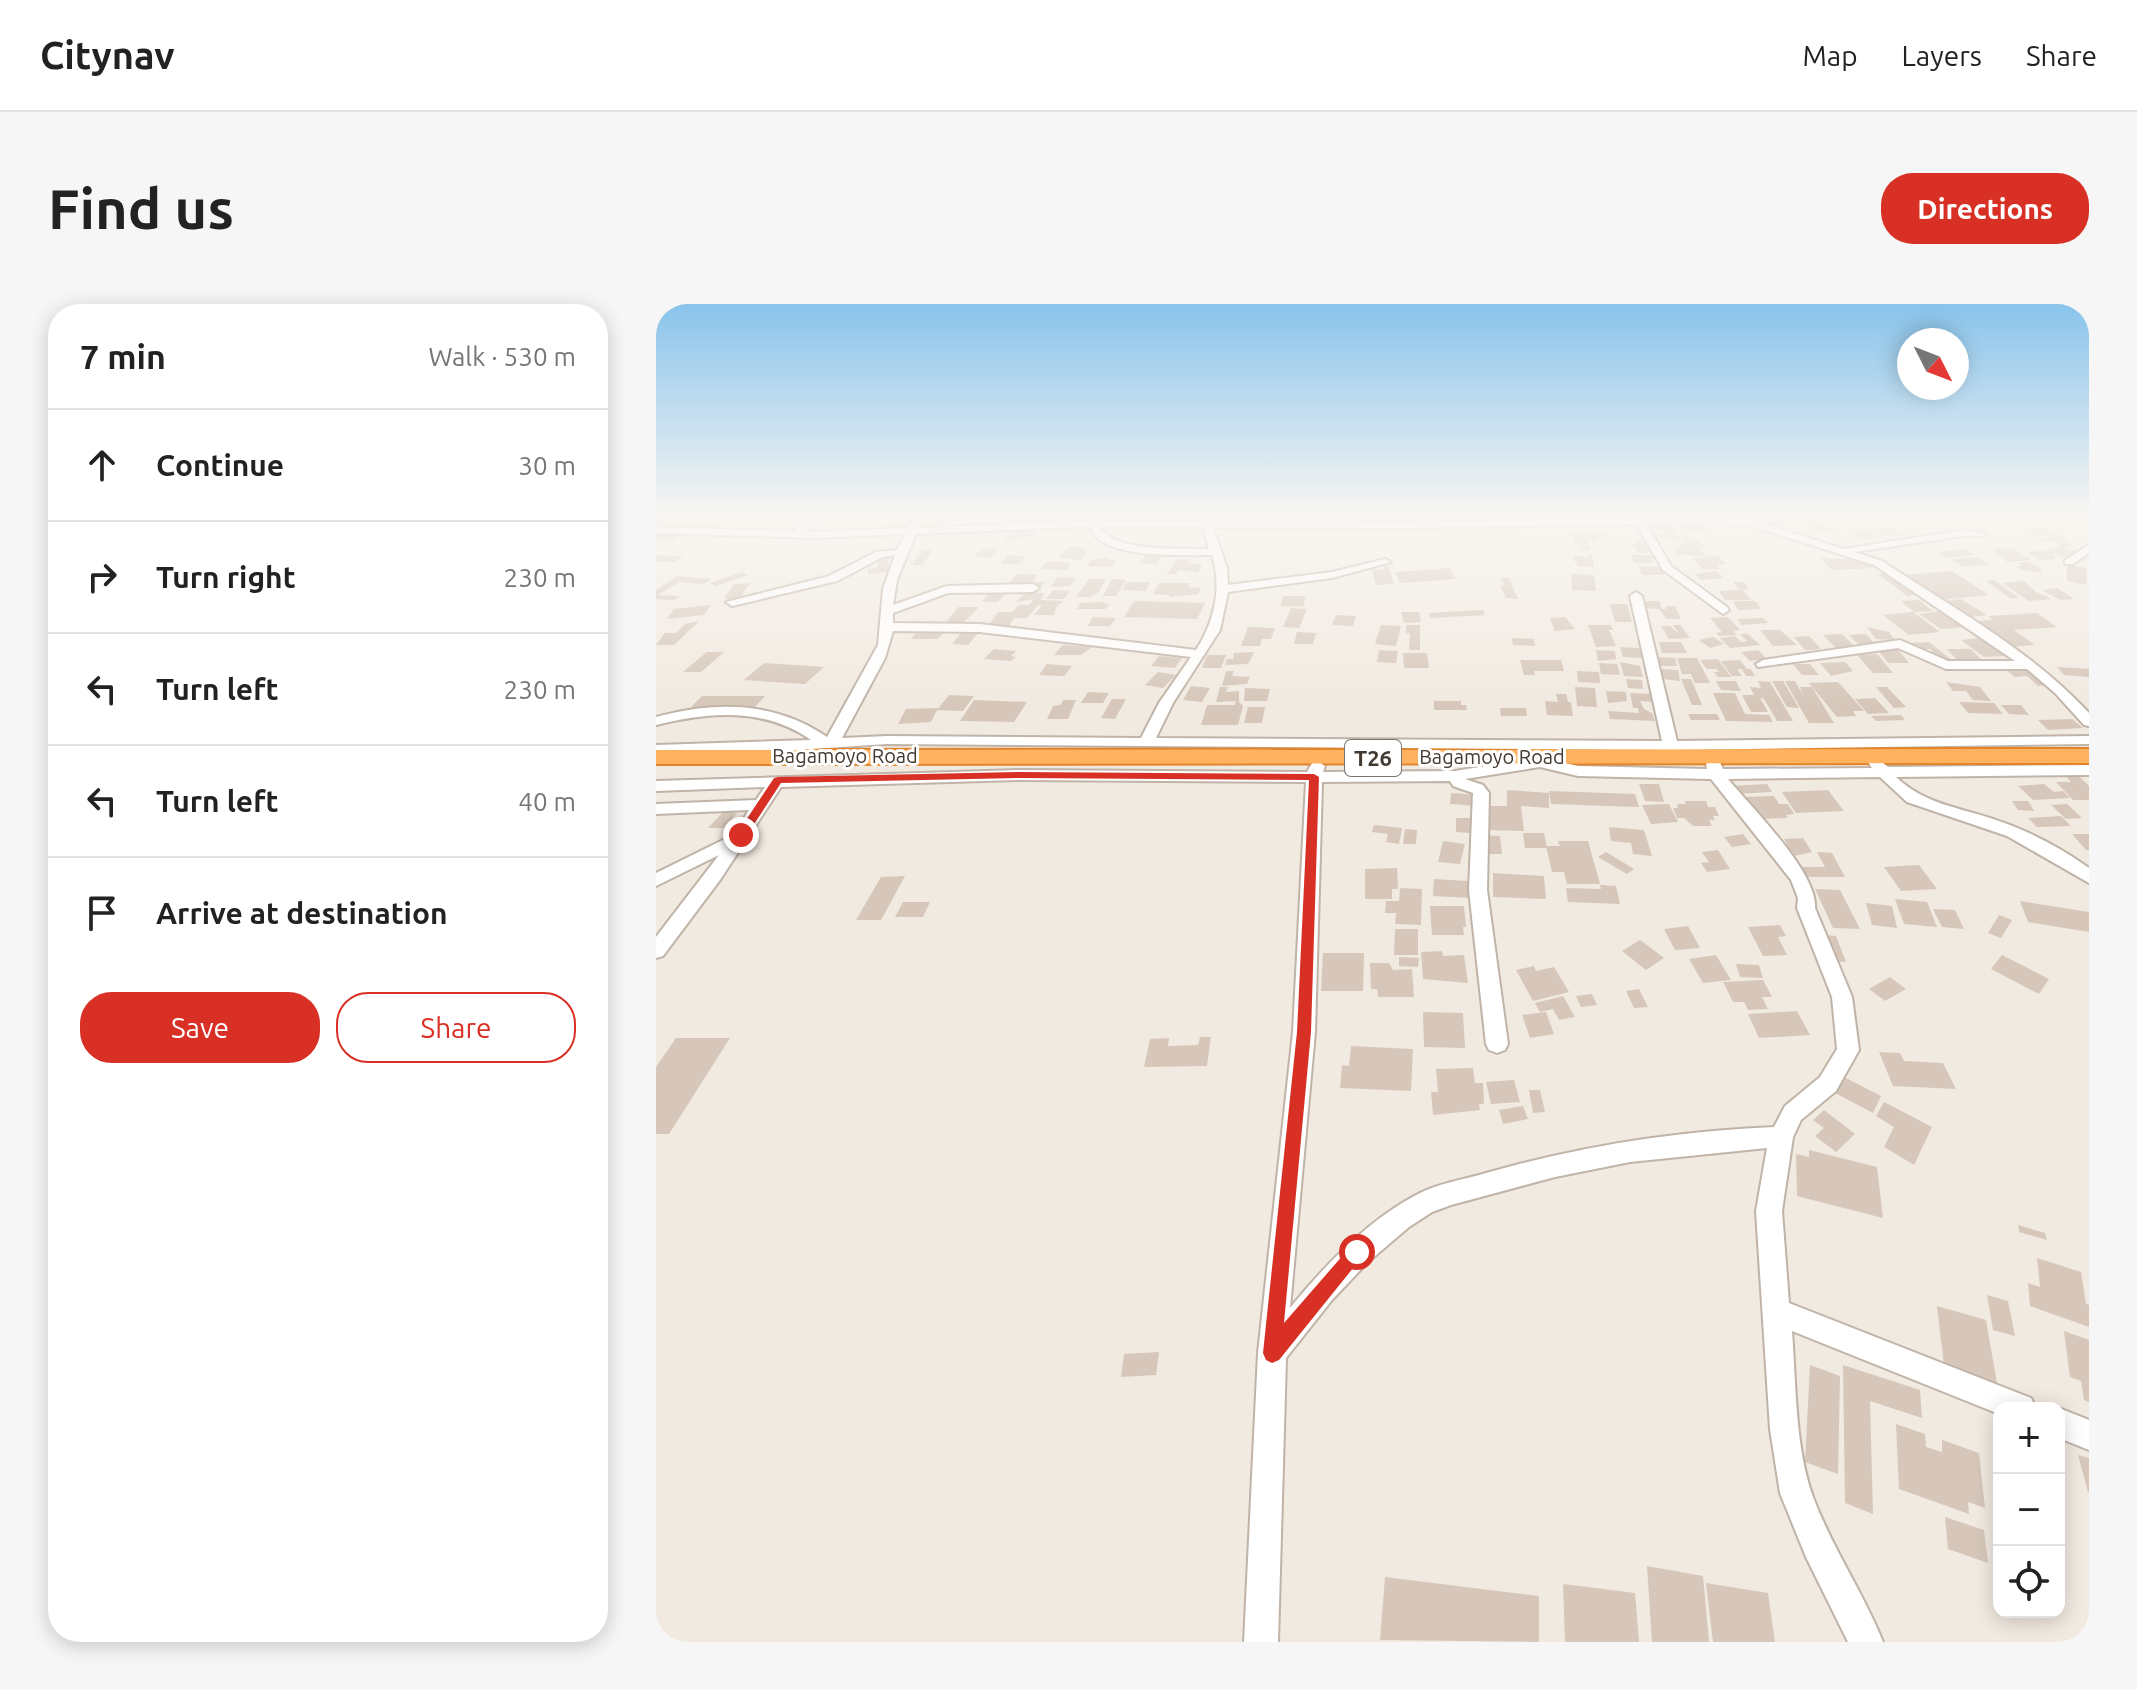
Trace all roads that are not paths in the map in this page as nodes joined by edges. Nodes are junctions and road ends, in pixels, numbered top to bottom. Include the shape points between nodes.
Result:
1 (836, 577) edge
2 (892, 577) edge
3 (1222, 577) edge
4 (1313, 577) edge
5 (1680, 577) edge
6 (1900, 577) edge
7 (1033, 588) dead end
8 (1221, 589) junction
9 (1636, 596) dead end
10 (732, 602) dead end
11 (1723, 610) dead end
12 (887, 611) junction
13 (889, 627) junction
14 (1201, 654) junction
15 (1763, 664) dead end
16 (2030, 665) junction
17 (656, 721) edge
18 (2089, 722) edge
19 (2089, 740) edge
20 (1146, 742) junction
21 (830, 745) junction
22 (656, 750) edge
23 (1671, 751) junction
24 (2089, 756) edge
25 (656, 757) edge
26 (1539, 759) junction
27 (1877, 762) junction
28 (1714, 765) junction
29 (1317, 768) junction
30 (2089, 770) edge
31 (1455, 776) junction
32 (778, 780) junction
33 (656, 786) edge
34 (760, 805) junction
35 (656, 809) edge
36 (741, 835) junction
37 (2089, 877) edge
38 (656, 880) edge
39 (656, 951) edge
40 (1497, 1044) dead end
41 (1781, 1137) junction
42 (1778, 1312) junction
43 (1272, 1353) junction
44 (2006, 1402) edge
45 (2065, 1425) edge
46 (2089, 1435) edge
47 (1261, 1642) edge
48 (1866, 1642) edge

1 - 10 street
2 - 12 street
3 - 8 street
4 - 8 street
5 - 11 street
6 - 16 street
7 - 12 street via 947,590
8 - 14 street via 1220,620
9 - 23 street
12 - 13 street
13 - 14 street via 980,628
13 - 21 street via 874,670 846,708
14 - 20 street
15 - 16 street via 1900,644 1946,665
16 - 18 street
17 - 21 street via 699,711 760,713 797,723
19 - 23 street
20 - 21 street via 887,740
20 - 23 street
21 - 22 street
23 - 26 highway, Bagamoyo Road / T26
23 - 28 highway, Bagamoyo Road / T26
24 - 27 highway, Bagamoyo Road / T26
25 - 29 highway, Bagamoyo Road / T26 via 1011,755
26 - 28 street via 1578,771
26 - 29 highway, Bagamoyo Road / T26
26 - 31 street
27 - 28 highway, Bagamoyo Road / T26
27 - 30 street
27 - 37 street via 1893,786 1920,804 2012,832
28 - 41 street via 1799,878 1846,1016 1848,1050 1828,1084 1793,1113
29 - 31 street
29 - 32 street
29 - 43 street via 1304,1032
31 - 40 street via 1481,793 1478,890
32 - 33 street
32 - 34 street
34 - 35 street
34 - 36 street
36 - 38 street
36 - 39 street
41 - 42 street via 1769,1211
41 - 43 street via 1716,1139 1627,1152 1532,1170 1425,1203 1357,1252
42 - 44 street
42 - 48 street via 1785,1429 1796,1493
43 - 47 street
45 - 46 street

